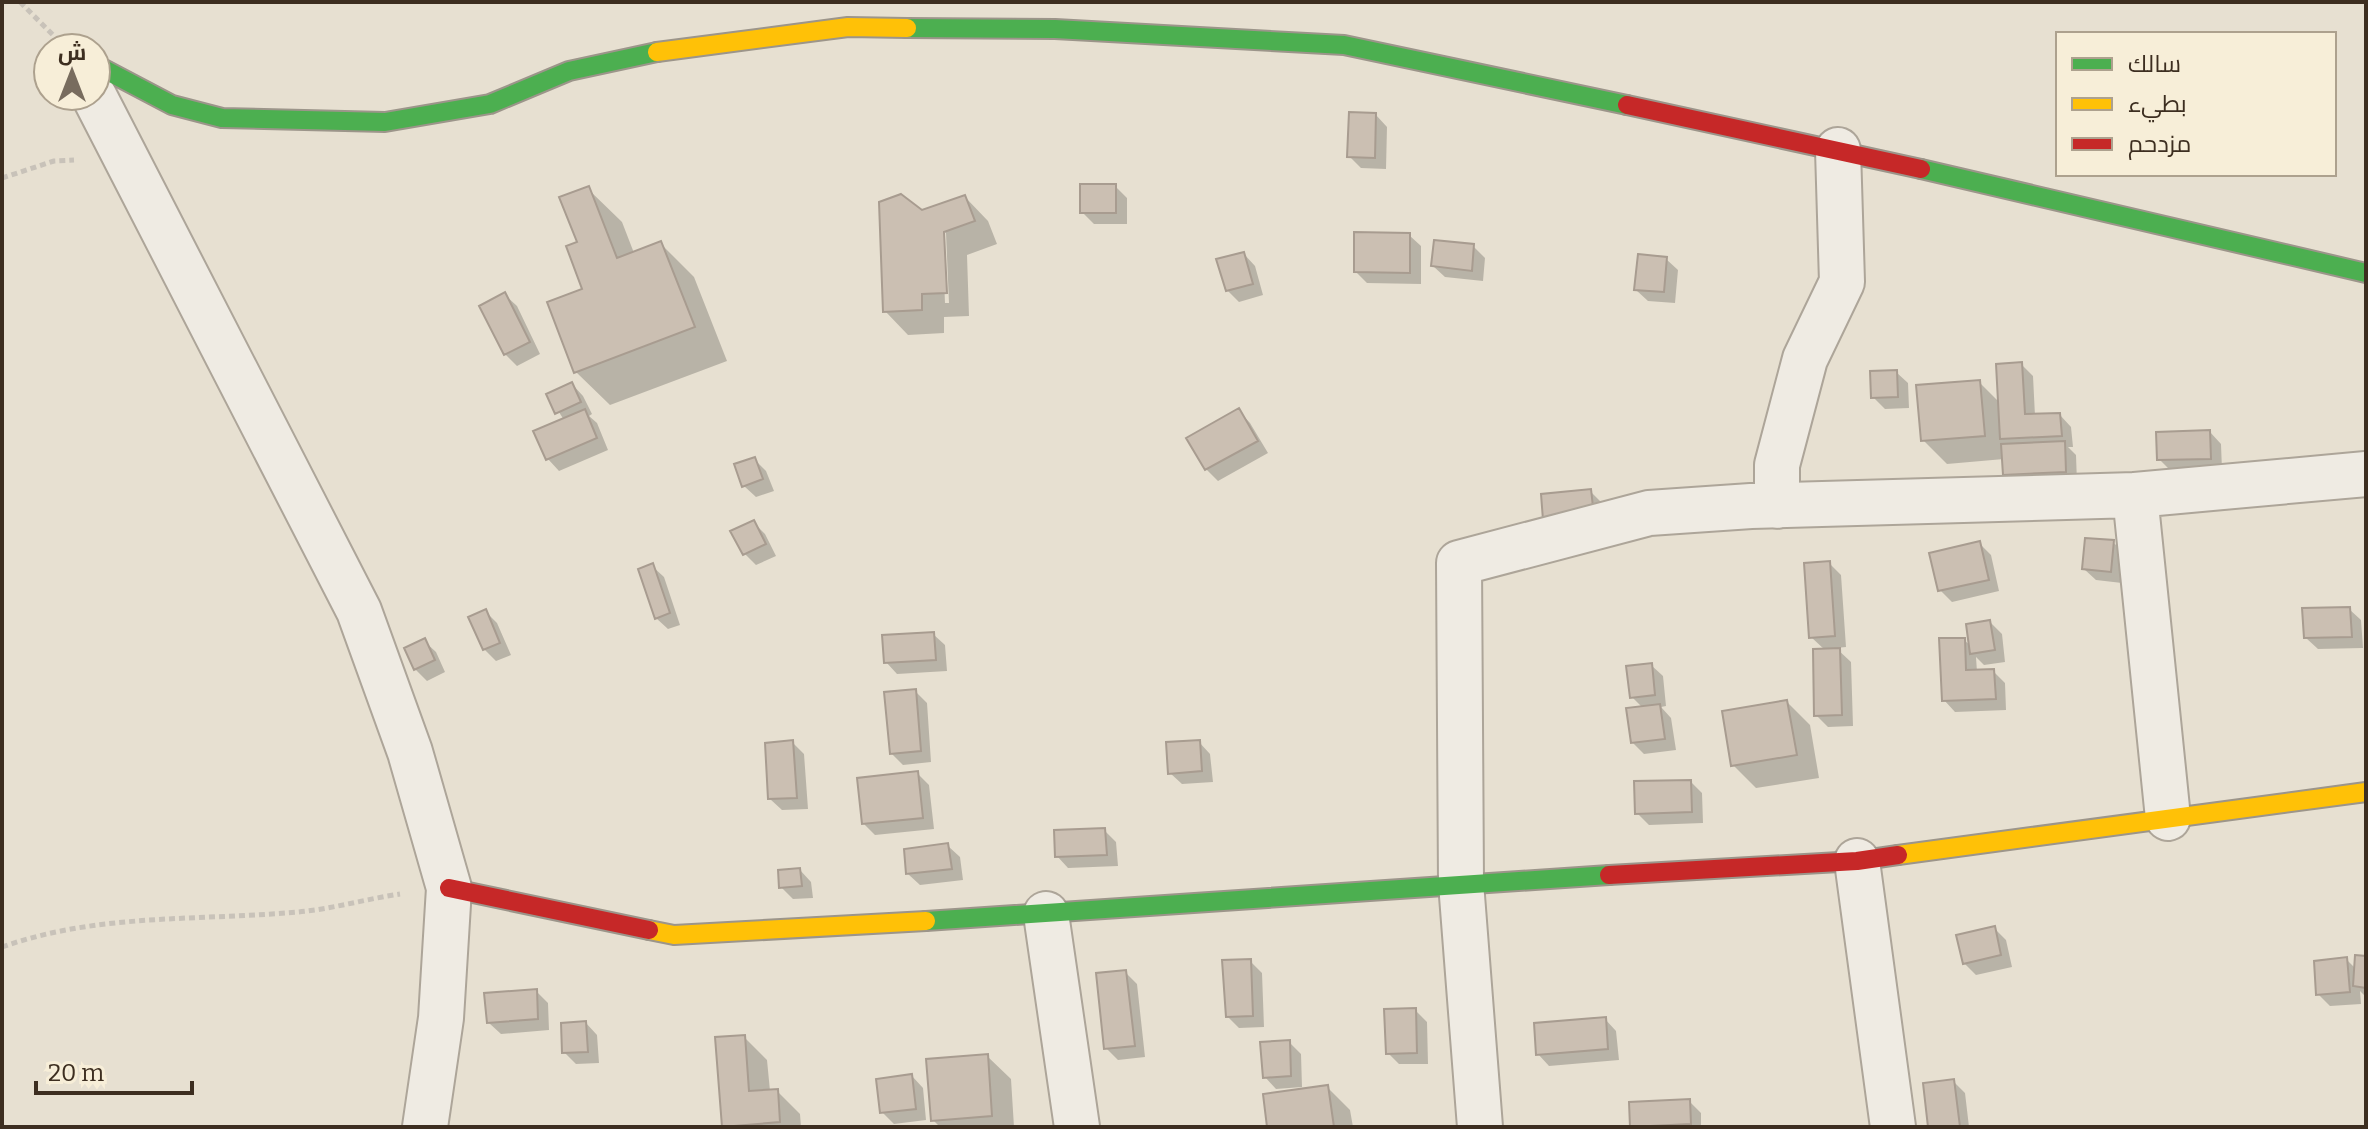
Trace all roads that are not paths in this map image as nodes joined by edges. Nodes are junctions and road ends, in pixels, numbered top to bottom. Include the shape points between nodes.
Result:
1 (112, 73) edge
2 (102, 112) edge
3 (1838, 150) junction
4 (2366, 273) edge
5 (2366, 474) edge
6 (2135, 495) junction
7 (1777, 506) junction
8 (2366, 792) edge
9 (2168, 818) junction
10 (1857, 861) junction
11 (1461, 883) junction
12 (449, 888) junction
13 (1046, 914) junction
14 (425, 1127) edge
15 (1077, 1127) edge
16 (1480, 1127) edge
17 (1893, 1127) edge

1 - 3 street via 172,105 222,118 385,122 490,104 569,71 675,48 848,27 1055,29 1344,45
2 - 12 street via 359,611 410,752
3 - 4 street
3 - 7 street via 1842,282 1805,359 1777,465
5 - 6 street
6 - 7 street
6 - 9 street
7 - 11 street via 1649,513 1459,563
8 - 9 street
9 - 10 street
10 - 11 street
10 - 17 street
11 - 13 street
11 - 16 street
12 - 13 street via 674,935
12 - 14 street via 441,1018
13 - 15 street

